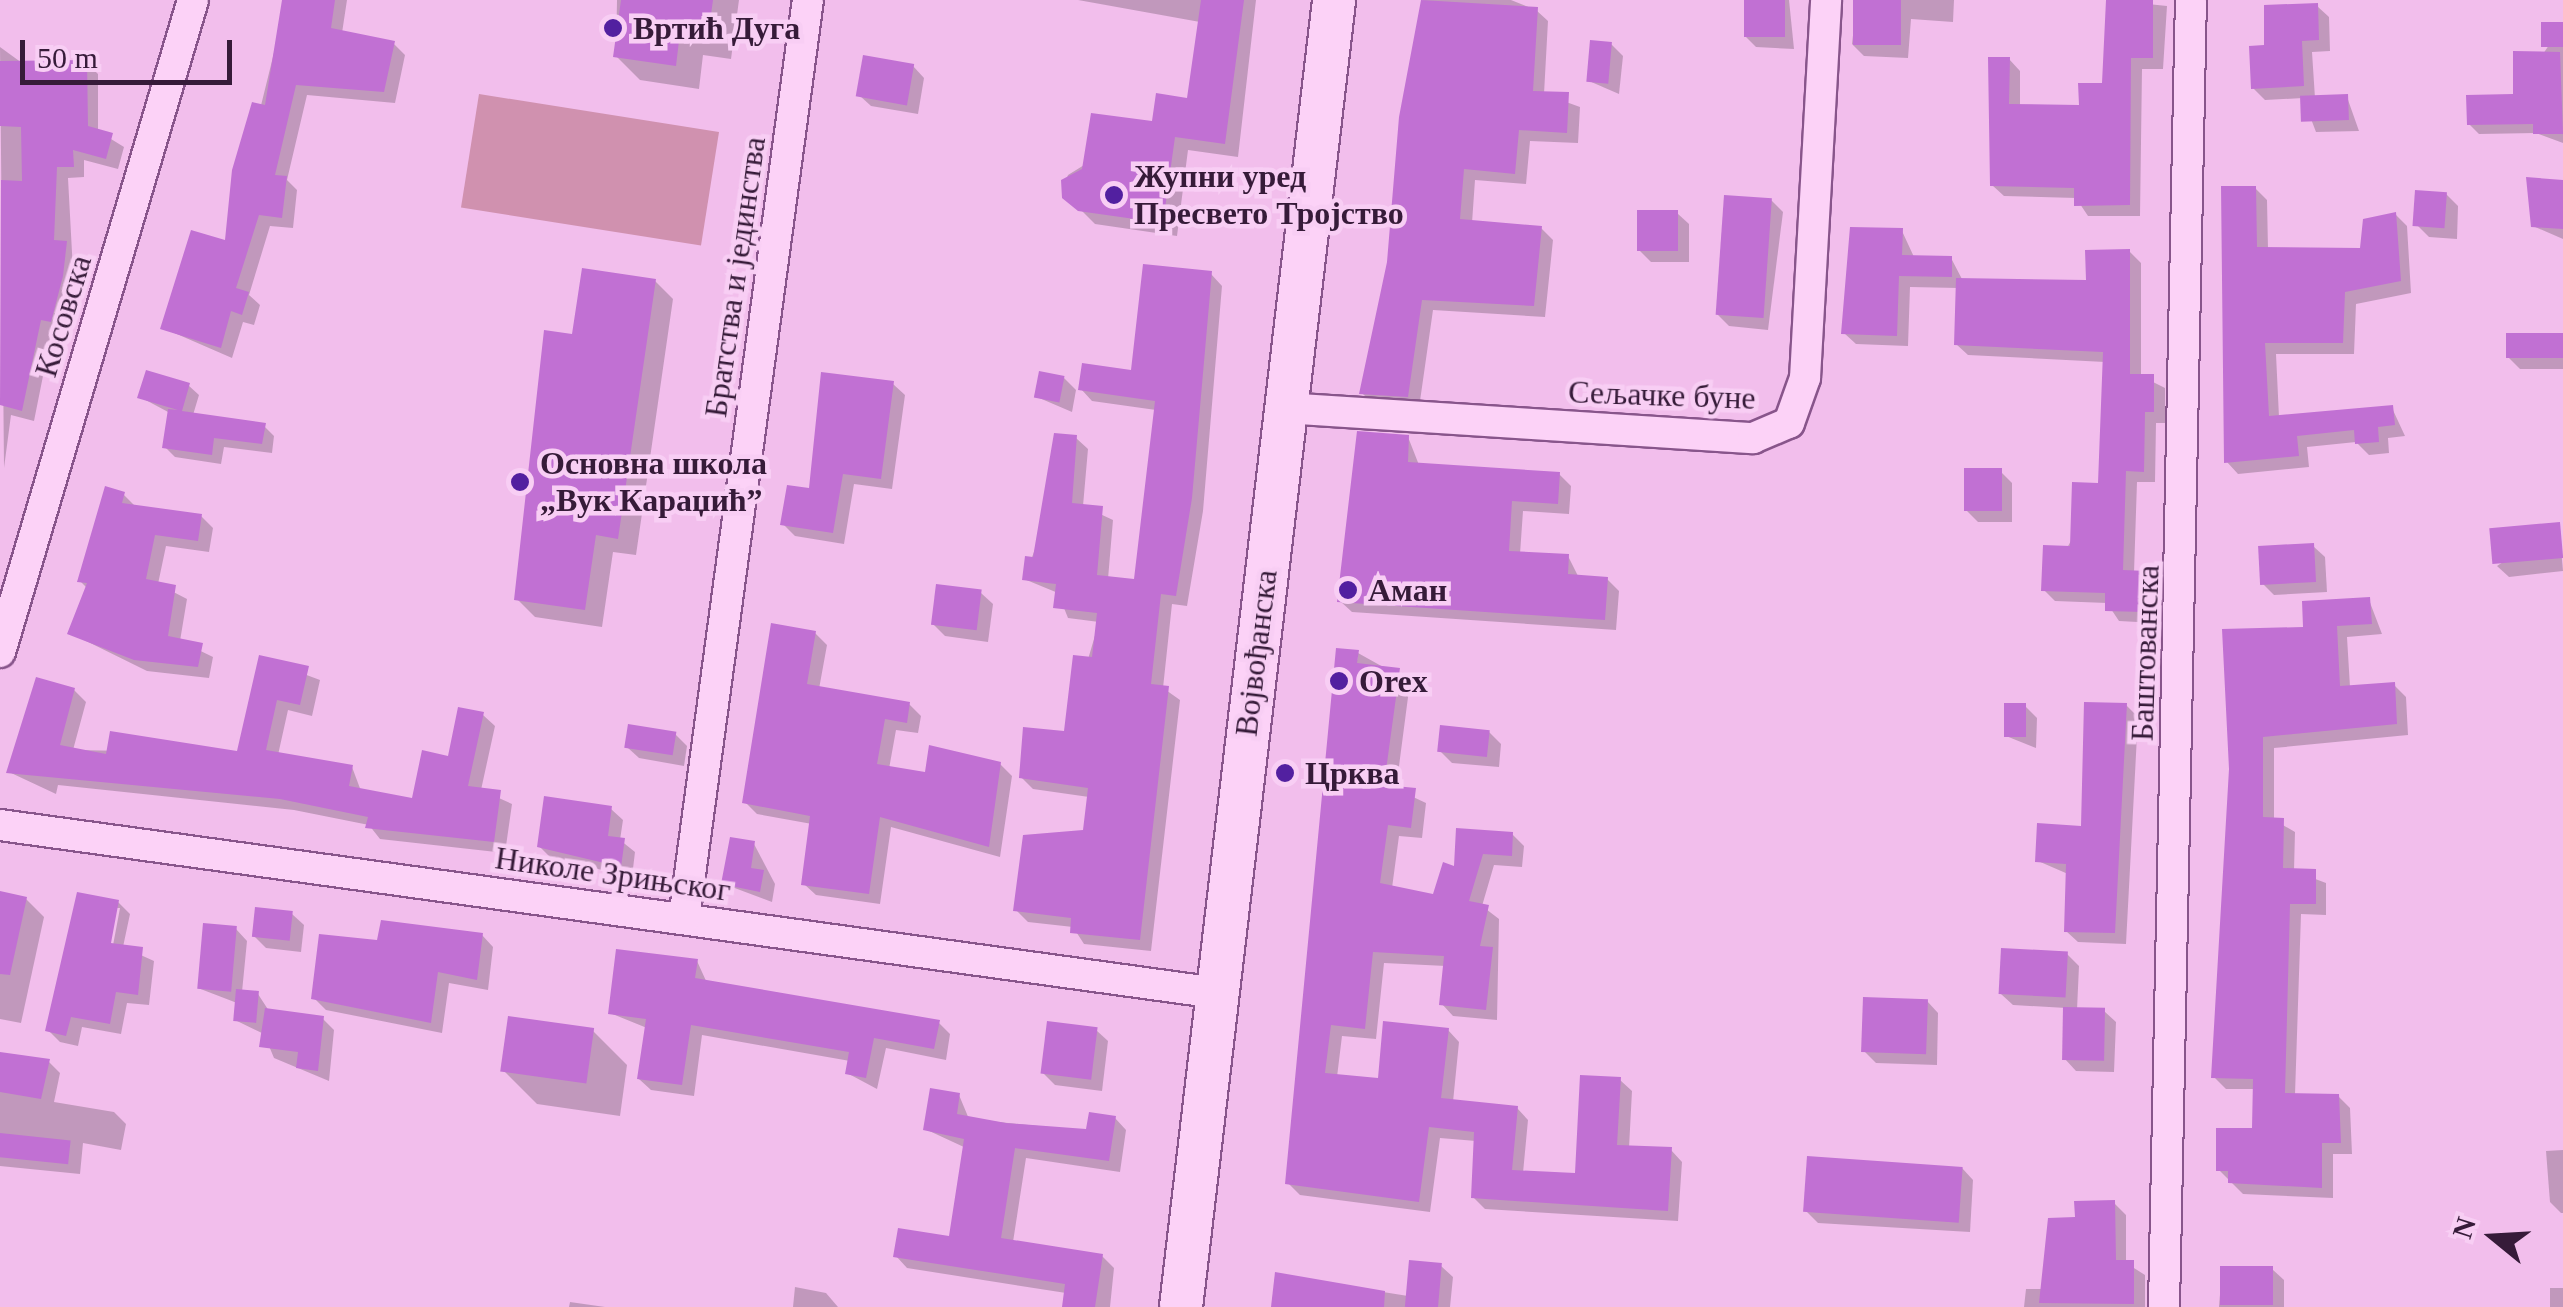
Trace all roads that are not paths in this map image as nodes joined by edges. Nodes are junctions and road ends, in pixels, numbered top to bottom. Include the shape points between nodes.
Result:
1 (194, 0) edge
2 (808, 0) edge
3 (1334, 0) edge
4 (1826, 0) edge
5 (2191, 0) edge
6 (1284, 408) junction
7 (0, 652) edge
8 (0, 825) edge
9 (684, 919) junction
10 (1217, 992) junction
11 (1181, 1307) edge
12 (2164, 1307) edge

1 - 7 street, Косовска
2 - 9 street, Братства и јединства
3 - 6 main road, Војвођанска
4 - 6 street, Сељачке буне via 1805,378 1789,422 1753,438
5 - 12 street, Баштованска
6 - 10 main road, Војвођанска
8 - 9 street, Николе Зрињског
9 - 10 street, Николе Зрињског
10 - 11 main road, Војвођанска

